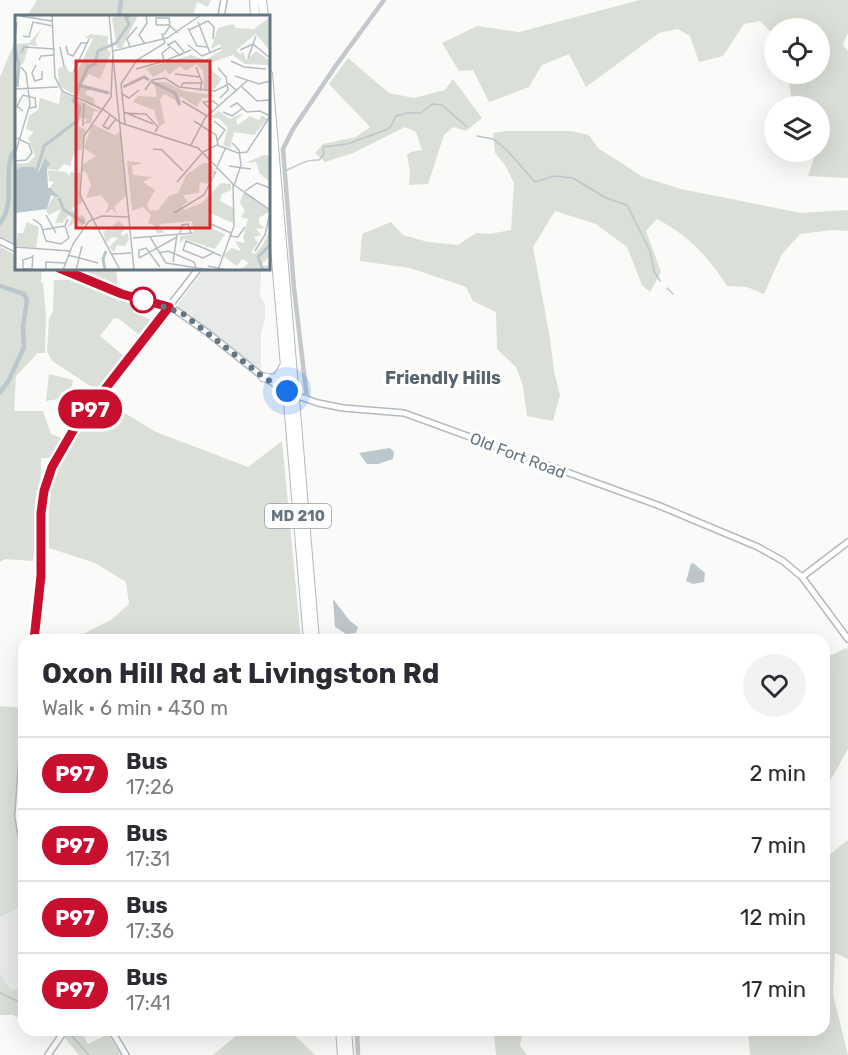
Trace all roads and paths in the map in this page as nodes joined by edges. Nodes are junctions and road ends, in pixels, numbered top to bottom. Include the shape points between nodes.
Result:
1 (225, 0) edge
2 (254, 0) edge
3 (262, 0) edge
4 (384, 0) edge
5 (221, 15) edge
6 (255, 15) edge
7 (264, 15) edge
8 (270, 97) edge
9 (270, 188) edge
10 (0, 241) edge
11 (15, 248) edge
12 (63, 270) edge
13 (197, 270) edge
14 (169, 307) junction
15 (284, 353) junction
16 (263, 377) junction
17 (287, 391) junction
18 (296, 395) junction
19 (307, 399) junction
20 (848, 542) edge
21 (802, 577) junction
22 (35, 634) edge
23 (307, 634) edge
24 (315, 634) edge
25 (848, 639) edge
26 (61, 1036) edge
27 (115, 1036) edge
28 (340, 1036) edge
29 (347, 1036) edge
30 (357, 1036) edge
31 (48, 1055) edge
32 (126, 1055) edge
33 (342, 1055) edge
34 (349, 1055) edge
35 (358, 1055) edge

1 - 5 main road
2 - 6 highway
3 - 7 highway
4 - 19 street via 283,149
8 - 18 highway, MD 210
9 - 15 highway, MD 210
10 - 11 main road
12 - 14 main road, Old Fort Road via 122,294
13 - 14 main road
14 - 16 main road, Old Fort Road
14 - 22 main road via 74,429 52,467 41,513 41,576
15 - 16 highway via 281,374
15 - 17 highway, MD 210
16 - 17 main road, Old Fort Road
17 - 18 main road, Old Fort Road
17 - 23 highway, MD 210
18 - 19 main road, Old Fort Road
18 - 24 highway, MD 210
19 - 21 main road, Old Fort Road via 353,410 396,412 428,421 660,506 770,553
20 - 21 main road
21 - 25 main road, Old Fort Road
26 - 31 main road
27 - 32 main road
28 - 33 highway
29 - 34 highway
30 - 35 street

